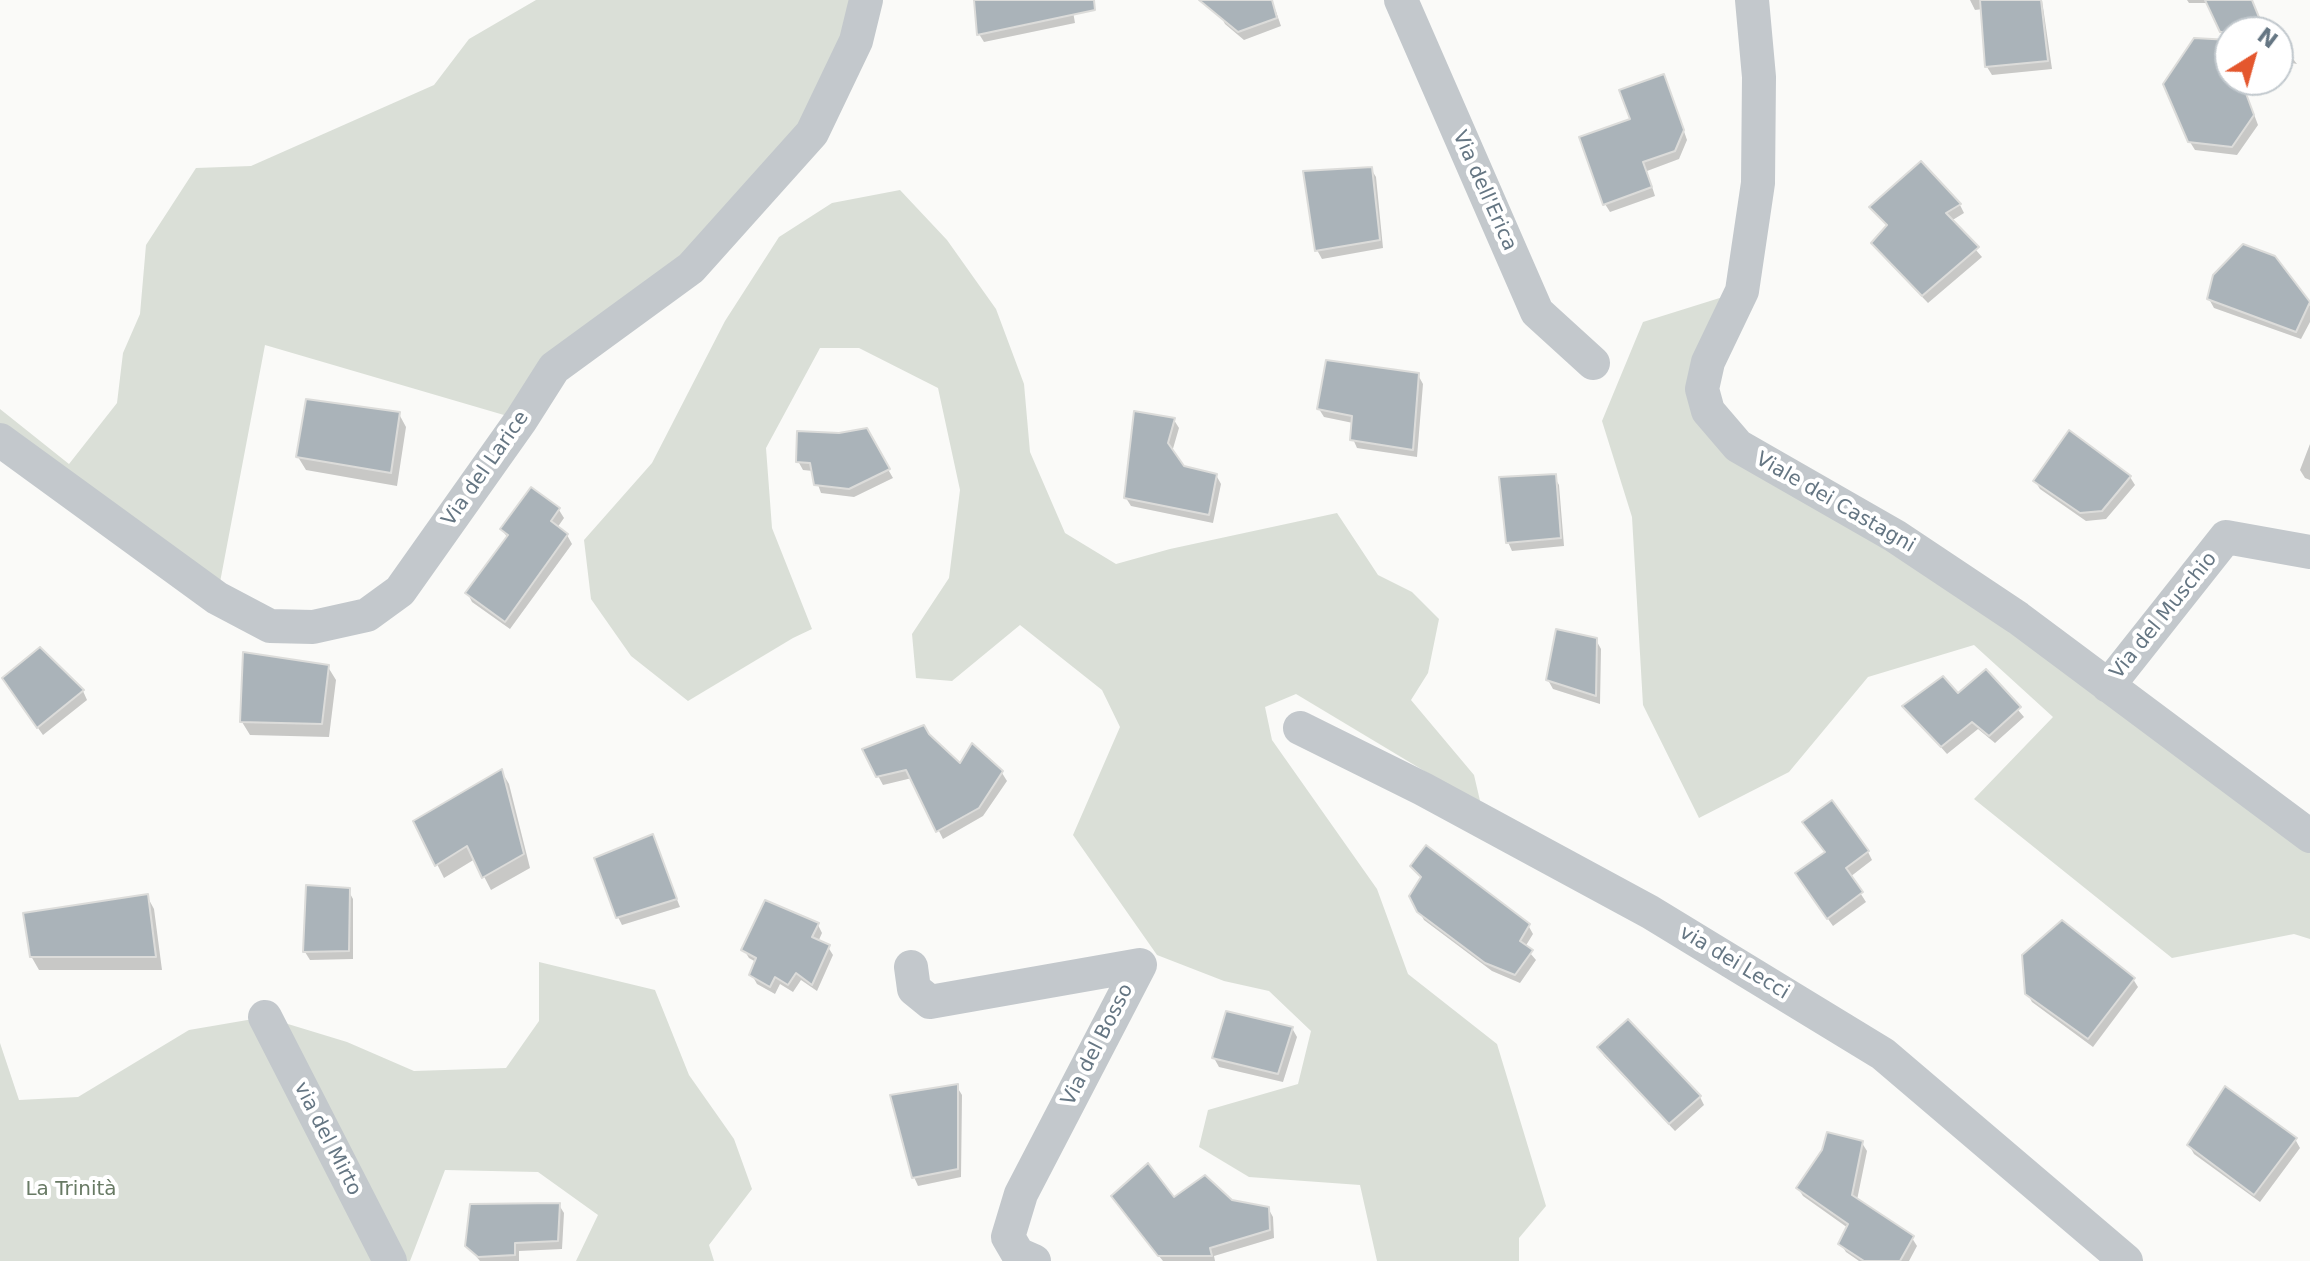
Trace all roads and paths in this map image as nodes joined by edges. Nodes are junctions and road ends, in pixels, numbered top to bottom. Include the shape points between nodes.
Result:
1 (866, 0) edge
2 (1401, 0) edge
3 (1752, 0) edge
4 (1593, 363) dead end
5 (0, 440) edge
6 (2310, 552) edge
7 (2108, 686) junction
8 (1300, 728) dead end
9 (2310, 836) edge
10 (911, 967) dead end
11 (265, 1017) dead end
12 (390, 1261) edge
13 (1034, 1261) edge
14 (2126, 1261) edge

1 - 5 street, Via del Larice via 856,41 812,133 691,268 554,368 400,591 367,615 313,627 270,626 217,598
2 - 4 street, Via dell'Erica via 1537,312
3 - 7 street, Viale dei Castagni via 1759,77 1758,183 1742,291 1708,362 1702,389 1708,411 1738,446 1895,536
6 - 7 street, Via del Muschio via 2226,537
7 - 9 street, Viale dei Castagni
8 - 14 street, via dei Lecci via 1650,912 1883,1054
10 - 13 street, Via del Bosso via 914,989 930,1002 1140,965 1021,1194 1008,1237 1018,1254
11 - 12 street, via del Mirto

